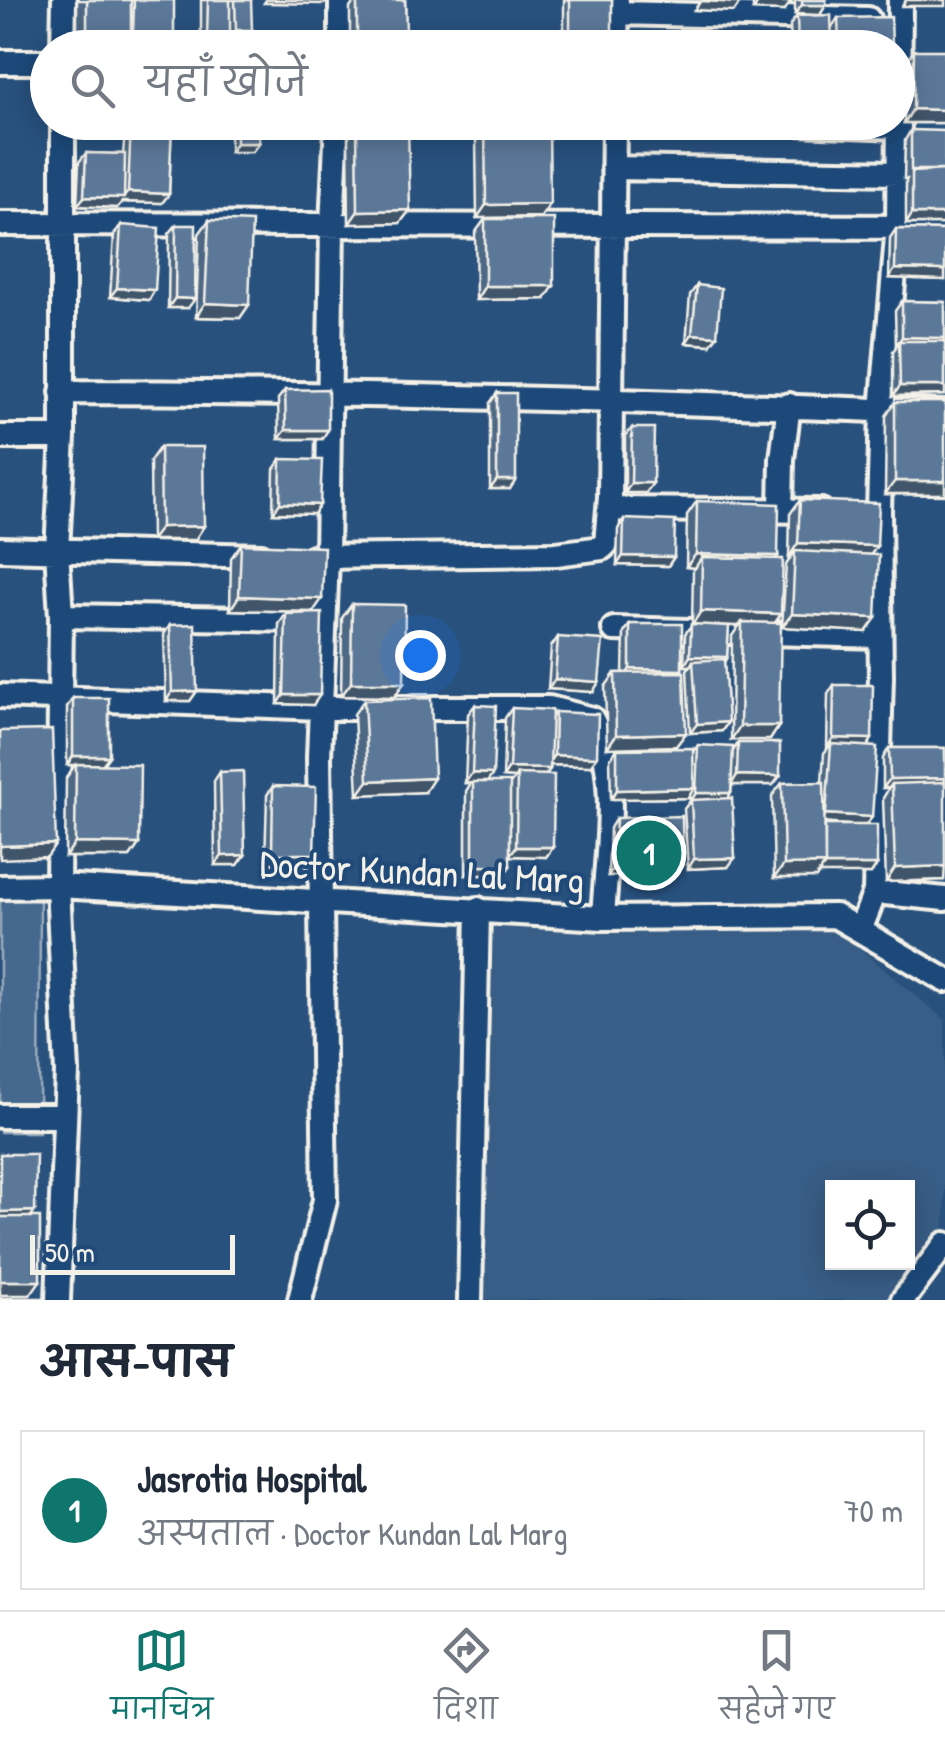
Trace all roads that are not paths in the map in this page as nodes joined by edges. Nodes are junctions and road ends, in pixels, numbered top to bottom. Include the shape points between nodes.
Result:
1 (64, 0) edge
2 (341, 0) edge
3 (617, 7) edge
4 (900, 10) edge
5 (63, 30) edge
6 (340, 30) edge
7 (0, 62) edge
8 (30, 62) edge
9 (64, 140) edge
10 (335, 140) edge
11 (614, 140) edge
12 (899, 140) edge
13 (613, 168) junction
14 (898, 173) junction
15 (0, 224) edge
16 (65, 225) junction
17 (332, 225) junction
18 (898, 226) junction
19 (612, 228) junction
20 (945, 228) edge
21 (62, 392) junction
22 (330, 392) junction
23 (611, 401) junction
24 (790, 405) junction
25 (882, 410) junction
26 (945, 412) edge
27 (0, 437) edge
28 (63, 437) junction
29 (609, 509) junction
30 (781, 510) junction
31 (859, 511) junction
32 (0, 549) edge
33 (57, 550) junction
34 (328, 557) junction
35 (61, 616) junction
36 (325, 620) junction
37 (614, 629) dead end
38 (880, 636) junction
39 (0, 696) edge
40 (60, 699) junction
41 (322, 708) junction
42 (58, 886) junction
43 (0, 887) edge
44 (875, 892) junction
45 (945, 899) edge
46 (321, 900) junction
47 (478, 909) junction
48 (603, 918) junction
49 (860, 928) junction
50 (945, 980) edge
51 (0, 1116) edge
52 (66, 1116) junction
53 (945, 1244) edge
54 (58, 1300) edge
55 (300, 1300) edge
56 (470, 1300) edge
57 (903, 1300) edge

1 - 5 street
2 - 6 street
3 - 4 street
7 - 8 street
9 - 16 street
10 - 17 street
11 - 13 street
12 - 14 street
13 - 14 street
13 - 19 street
14 - 18 street
15 - 16 street
16 - 17 street
16 - 21 street
17 - 19 street
17 - 22 street
18 - 19 street
18 - 20 street
18 - 25 street
19 - 23 street
21 - 22 street
21 - 28 street
22 - 23 street
22 - 34 street
23 - 24 street
23 - 29 street
24 - 25 street
24 - 30 street
25 - 26 street
25 - 31 street
27 - 28 street
28 - 33 street
29 - 30 street
29 - 34 street via 606,544 594,550
30 - 31 street
31 - 38 street
32 - 33 street
33 - 34 street
33 - 35 street
34 - 36 street
35 - 36 street
35 - 40 street
36 - 41 street
37 - 38 street
38 - 44 street
39 - 40 street
40 - 41 street
40 - 42 street
41 - 46 street
41 - 48 street via 549,708 592,719 610,772
42 - 43 street, Doctor Kundan Lal Marg
42 - 46 street, Doctor Kundan Lal Marg
42 - 52 street
44 - 45 street
44 - 49 street
46 - 47 street, Doctor Kundan Lal Marg
46 - 55 street via 325,1200
47 - 48 street, Doctor Kundan Lal Marg
47 - 56 street
48 - 49 street, Doctor Kundan Lal Marg via 835,916
49 - 50 street, Doctor Kundan Lal Marg
51 - 52 street
52 - 54 street
53 - 57 street

